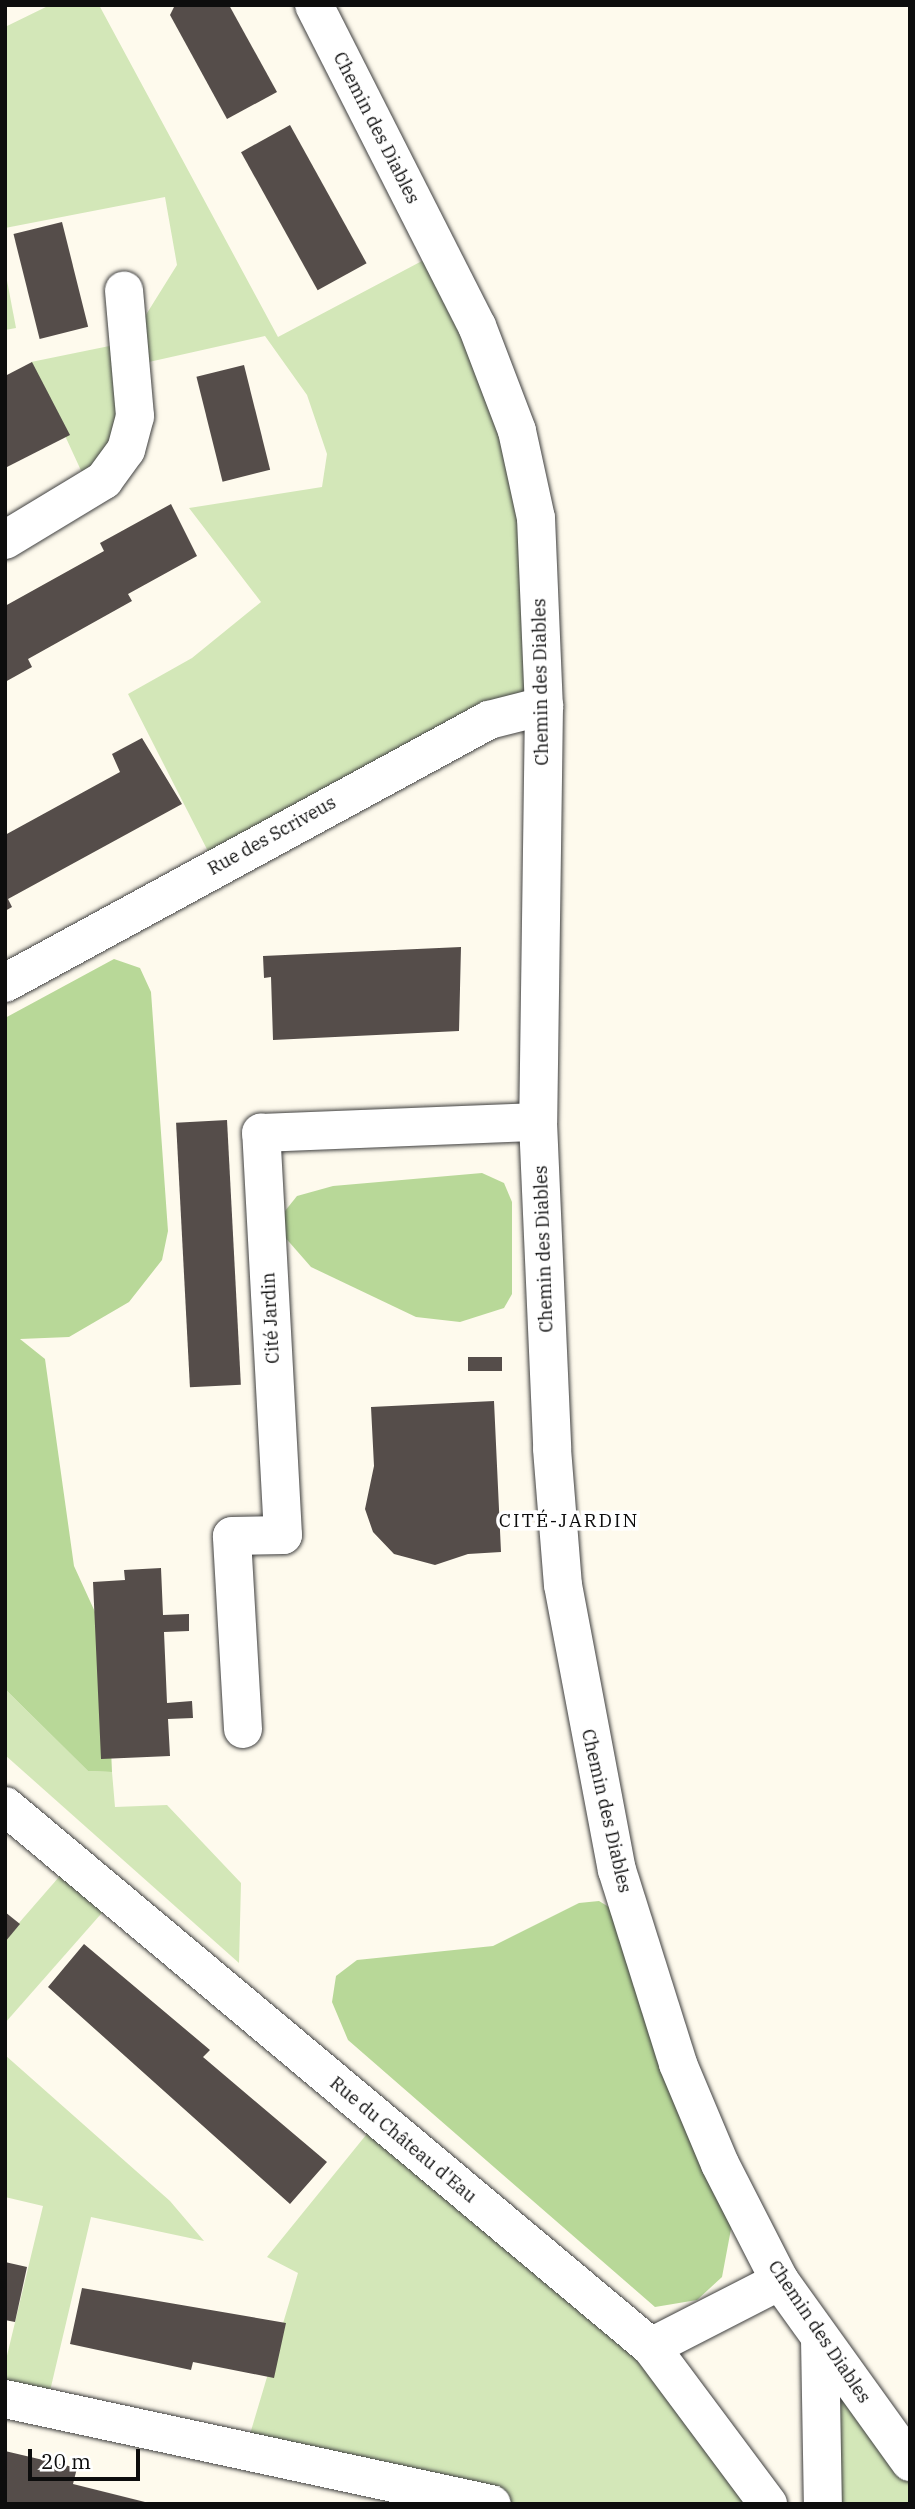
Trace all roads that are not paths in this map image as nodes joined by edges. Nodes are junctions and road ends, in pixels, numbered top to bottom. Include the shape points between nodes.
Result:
1 (314, 5) edge
2 (124, 290) dead end
3 (5, 540) edge
4 (544, 706) junction
5 (5, 983) edge
6 (538, 1122) junction
7 (243, 1729) dead end
8 (5, 1806) edge
9 (780, 2281) junction
10 (820, 2339) junction
11 (651, 2347) junction
12 (5, 2399) edge
13 (910, 2462) edge
14 (492, 2504) edge
15 (768, 2504) edge
16 (823, 2504) edge

1 - 4 street, Chemin des Diables via 477,326 517,431 536,517
2 - 3 street via 135,416 126,450 97,485
4 - 5 street, Rue des Scriveus via 489,720
4 - 6 street, Chemin des Diables
6 - 7 street, Cité Jardin via 261,1133 283,1535 232,1536
6 - 9 street, Chemin des Diables via 563,1585 590,1753 617,1870 678,2064
8 - 11 street, Rue du Château d'Eau
9 - 10 street, Chemin des Diables
9 - 11 street
10 - 13 street, Chemin des Diables
10 - 16 street
11 - 15 street, Rue du Château d'Eau
12 - 14 street

